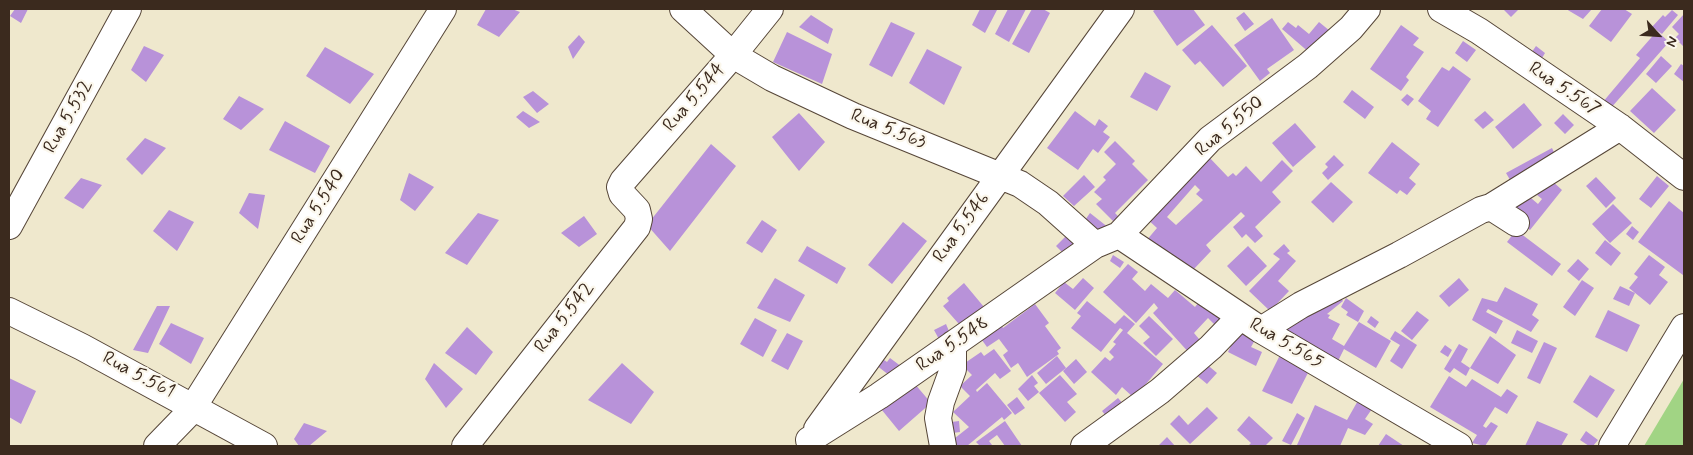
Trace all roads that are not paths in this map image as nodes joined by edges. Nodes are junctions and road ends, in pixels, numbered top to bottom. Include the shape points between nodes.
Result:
1 (128, 9) edge
2 (443, 9) edge
3 (683, 9) edge
4 (770, 9) edge
5 (1121, 9) edge
6 (1367, 9) edge
7 (1441, 9) edge
8 (733, 55) junction
9 (1620, 127) junction
10 (1000, 174) junction
11 (1684, 176) edge
12 (620, 187) joint
13 (1491, 207) junction
14 (1516, 223) dead end
15 (9, 226) edge
16 (1119, 235) junction
17 (1095, 245) junction
18 (9, 311) edge
19 (1250, 323) junction
20 (1684, 327) edge
21 (953, 344) junction
22 (194, 406) junction
23 (805, 443) edge
24 (157, 446) edge
25 (264, 446) edge
26 (465, 446) edge
27 (943, 446) edge
28 (1084, 446) edge
29 (1459, 446) edge
30 (1612, 446) edge

1 - 15 street, Rua 5.532
2 - 22 street, Rua 5.540
3 - 8 street, Rua 5.563
4 - 8 street, Rua 5.544
5 - 10 street, Rua 5.546
6 - 16 street, Rua 5.550 via 1308,66 1210,139
7 - 9 street, Rua 5.567 via 1479,30
8 - 10 street, Rua 5.563 via 772,78 853,116
8 - 12 street, Rua 5.544
9 - 11 street, Rua 5.567
9 - 13 street
10 - 17 street, Rua 5.563 via 1048,203
10 - 23 street, Rua 5.546
12 - 26 street, Rua 5.542 via 622,194 637,210 640,218 637,227
13 - 14 street
13 - 19 street via 1301,305
16 - 17 street, Rua 5.550
16 - 19 street, Rua 5.565
17 - 21 street, Rua 5.548
18 - 22 street, Rua 5.561
19 - 28 street via 1211,347 1160,391
19 - 29 street, Rua 5.565
20 - 30 street
21 - 23 street, Rua 5.548
21 - 27 street via 953,369 938,418
22 - 24 street, Rua 5.540
22 - 25 street, Rua 5.561

